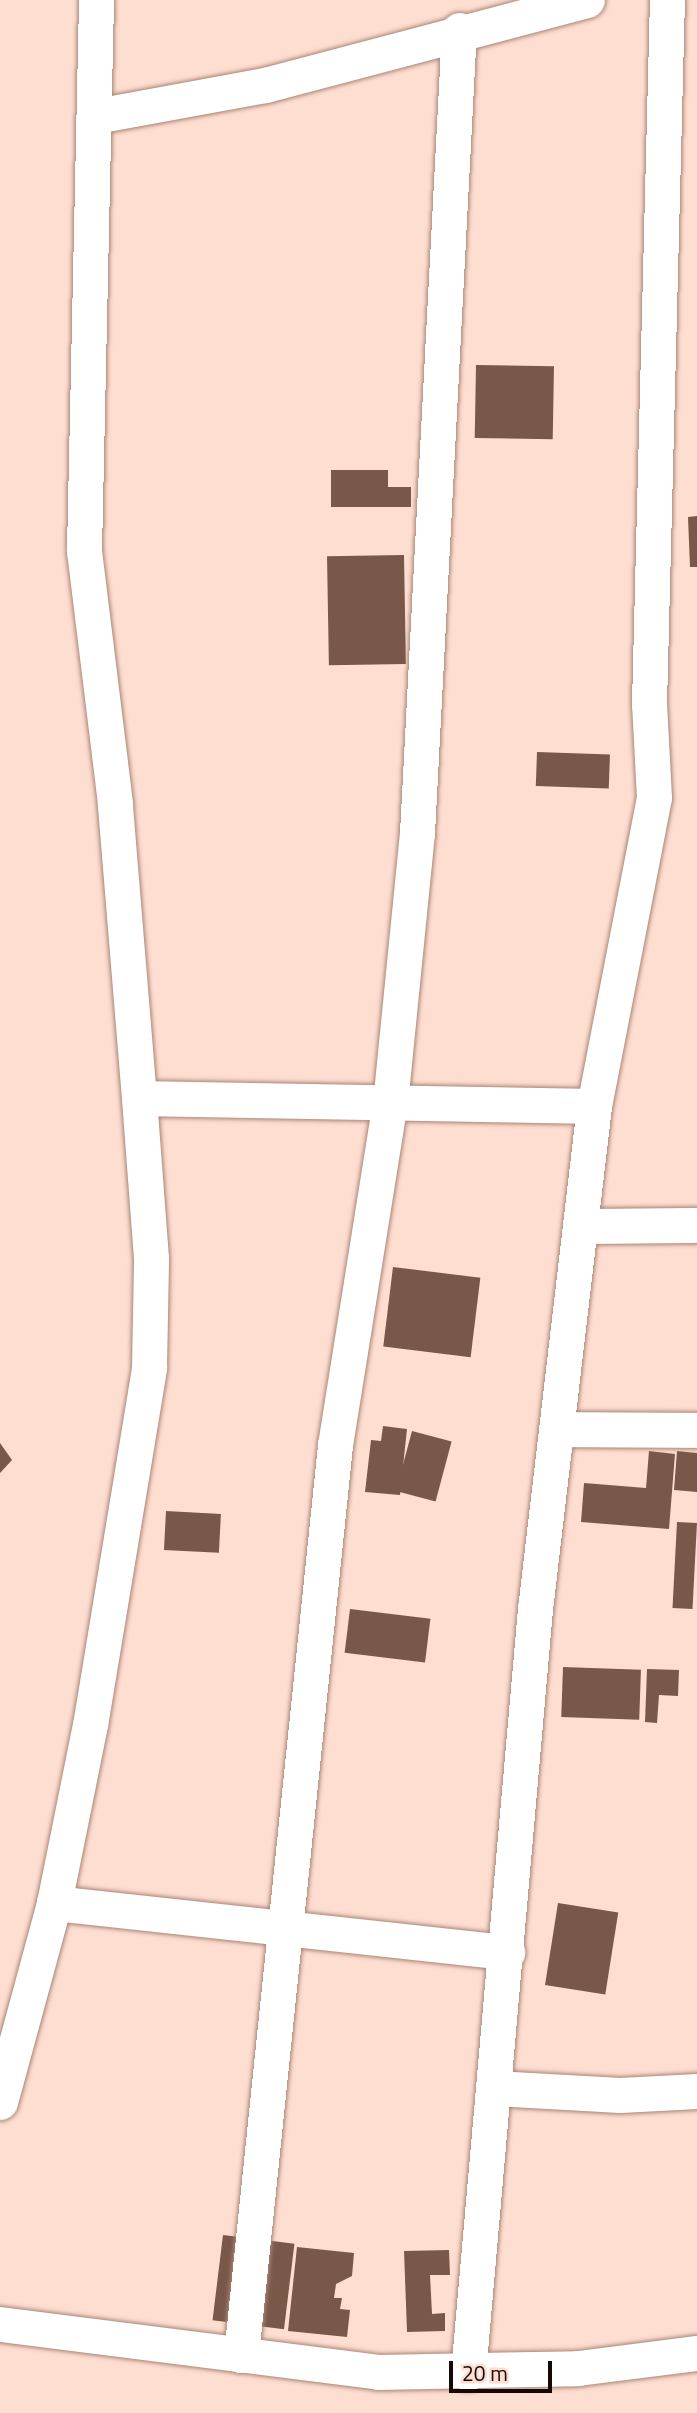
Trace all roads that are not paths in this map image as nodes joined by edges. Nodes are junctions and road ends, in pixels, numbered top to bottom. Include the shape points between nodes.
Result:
1 (96, 0) edge
2 (587, 0) edge
3 (667, 0) edge
4 (459, 30) junction
5 (96, 116) junction
6 (139, 1098) junction
7 (390, 1102) junction
8 (594, 1106) junction
9 (697, 1225) edge
10 (581, 1226) junction
11 (557, 1429) junction
12 (697, 1430) edge
13 (54, 1902) junction
14 (281, 1924) junction
15 (507, 1952) junction
16 (494, 2088) junction
17 (697, 2091) edge
18 (0, 2102) edge
19 (0, 2324) edge
20 (697, 2353) edge
21 (241, 2355) junction
22 (468, 2373) junction

1 - 5 street
2 - 4 street
3 - 8 street via 649,704 654,798
4 - 5 street via 265,85
4 - 7 street via 417,833
5 - 6 street via 84,551 115,803
6 - 7 street
6 - 13 street via 151,1258 149,1367
7 - 8 street
7 - 14 street via 335,1445
8 - 10 street
9 - 10 street
10 - 11 street
11 - 12 street
11 - 15 street
13 - 14 street
13 - 18 street
14 - 15 street
14 - 21 street
15 - 16 street
16 - 17 street via 620,2095
16 - 22 street
19 - 21 street
20 - 22 street
21 - 22 street via 379,2372

